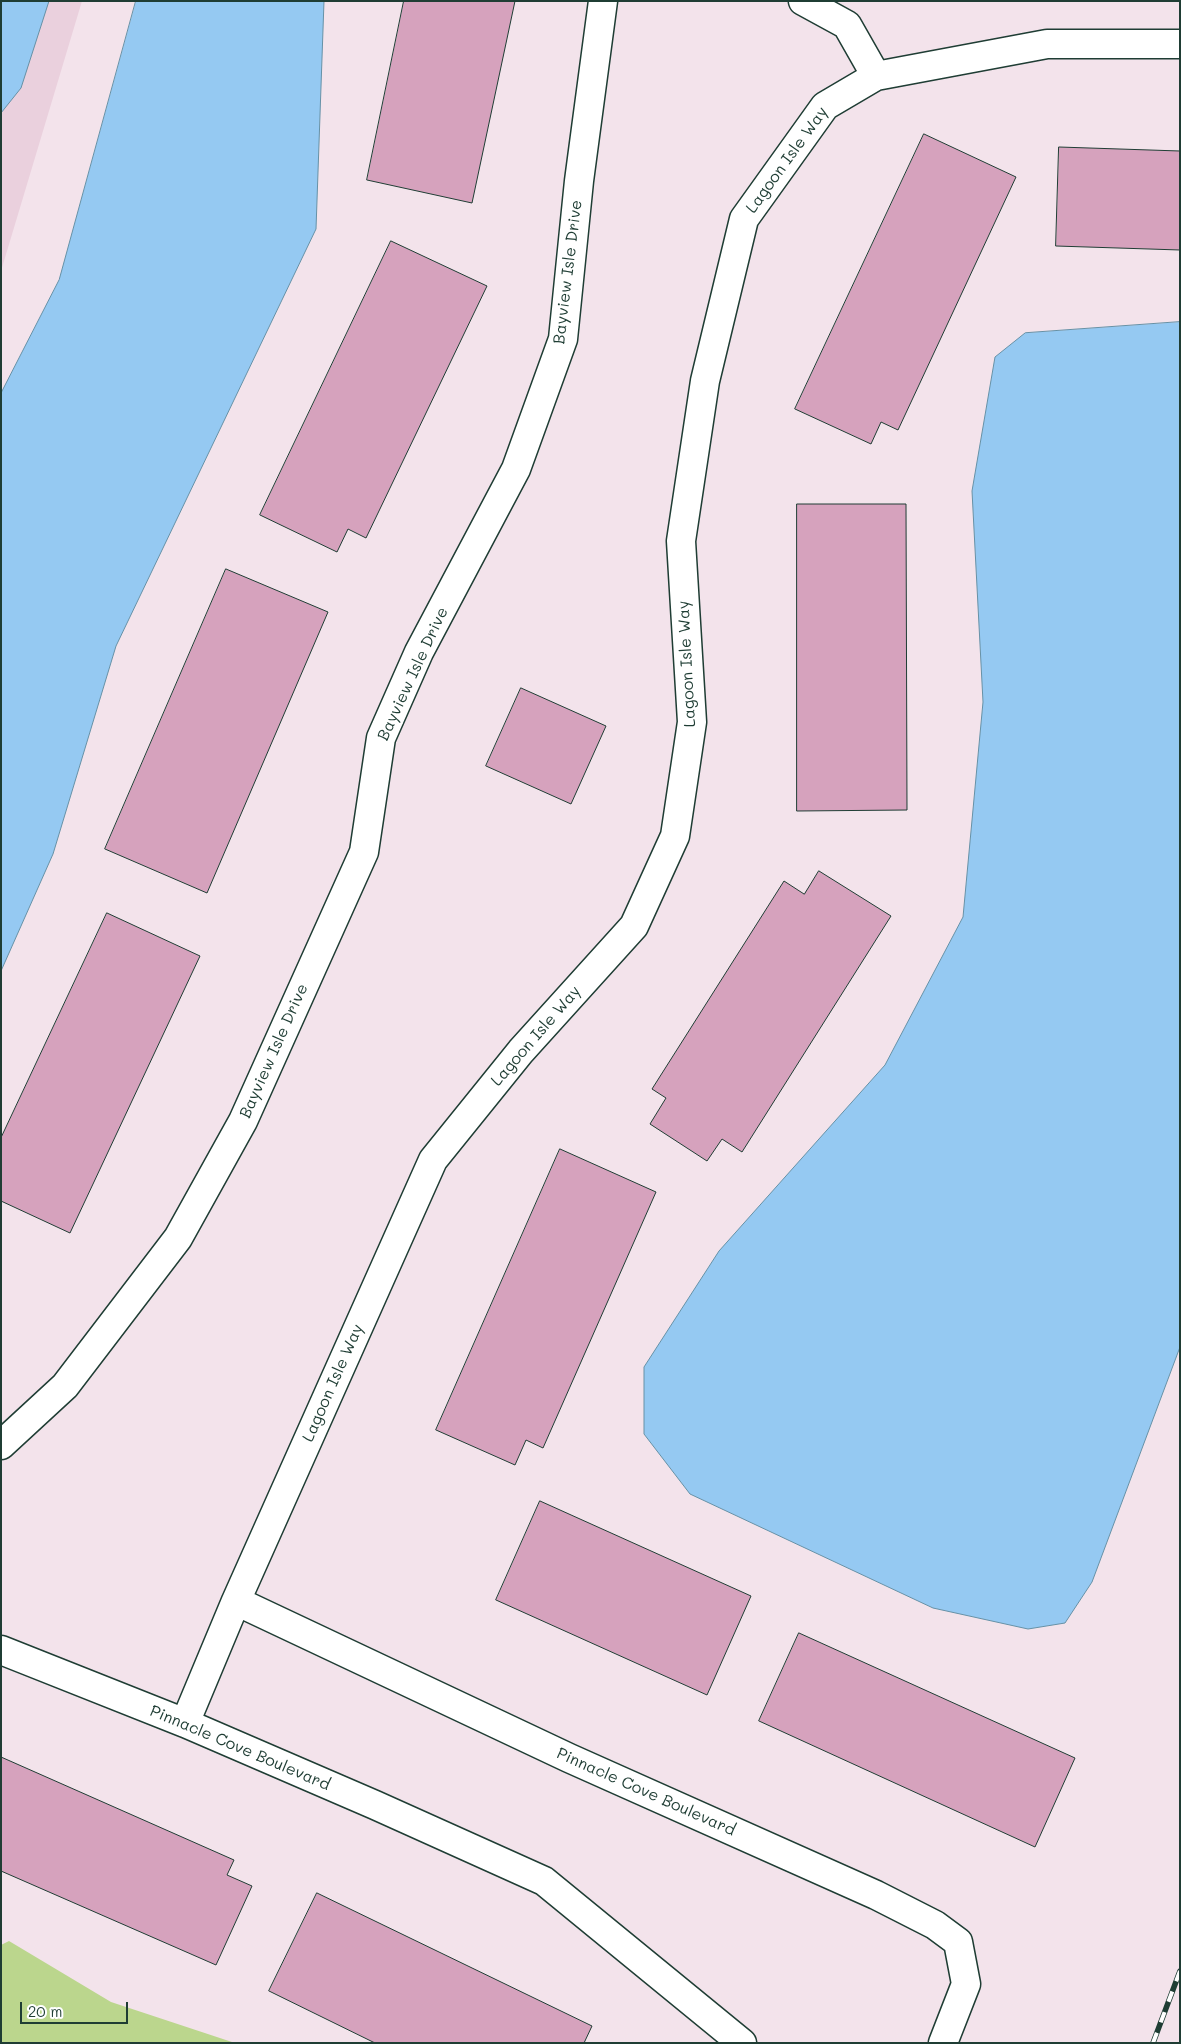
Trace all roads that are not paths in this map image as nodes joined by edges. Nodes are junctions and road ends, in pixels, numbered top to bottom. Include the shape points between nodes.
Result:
1 (603, 1) edge
2 (802, 1) edge
3 (1180, 44) edge
4 (876, 76) junction
5 (1, 1445) edge
6 (236, 1601) junction
7 (1, 1650) edge
8 (185, 1723) junction
9 (742, 2043) edge
10 (943, 2043) edge

1 - 5 lane, Bayview Isle Drive via 579,181 563,339 516,469 420,652 381,738 364,852 243,1122 178,1238 65,1386
2 - 4 lane via 848,25
3 - 4 lane, Lagoon Isle Way via 1047,44
4 - 6 lane, Lagoon Isle Way via 825,106 744,219 705,381 681,541 692,722 675,836 634,926 520,1051 433,1160
6 - 8 lane, Lagoon Isle Way
6 - 10 lane, Pinnacle Cove Boulevard via 570,1758 876,1894 935,1925 958,1942 966,1984
7 - 8 lane, Pinnacle Cove Boulevard
8 - 9 lane, Pinnacle Cove Boulevard via 544,1881

